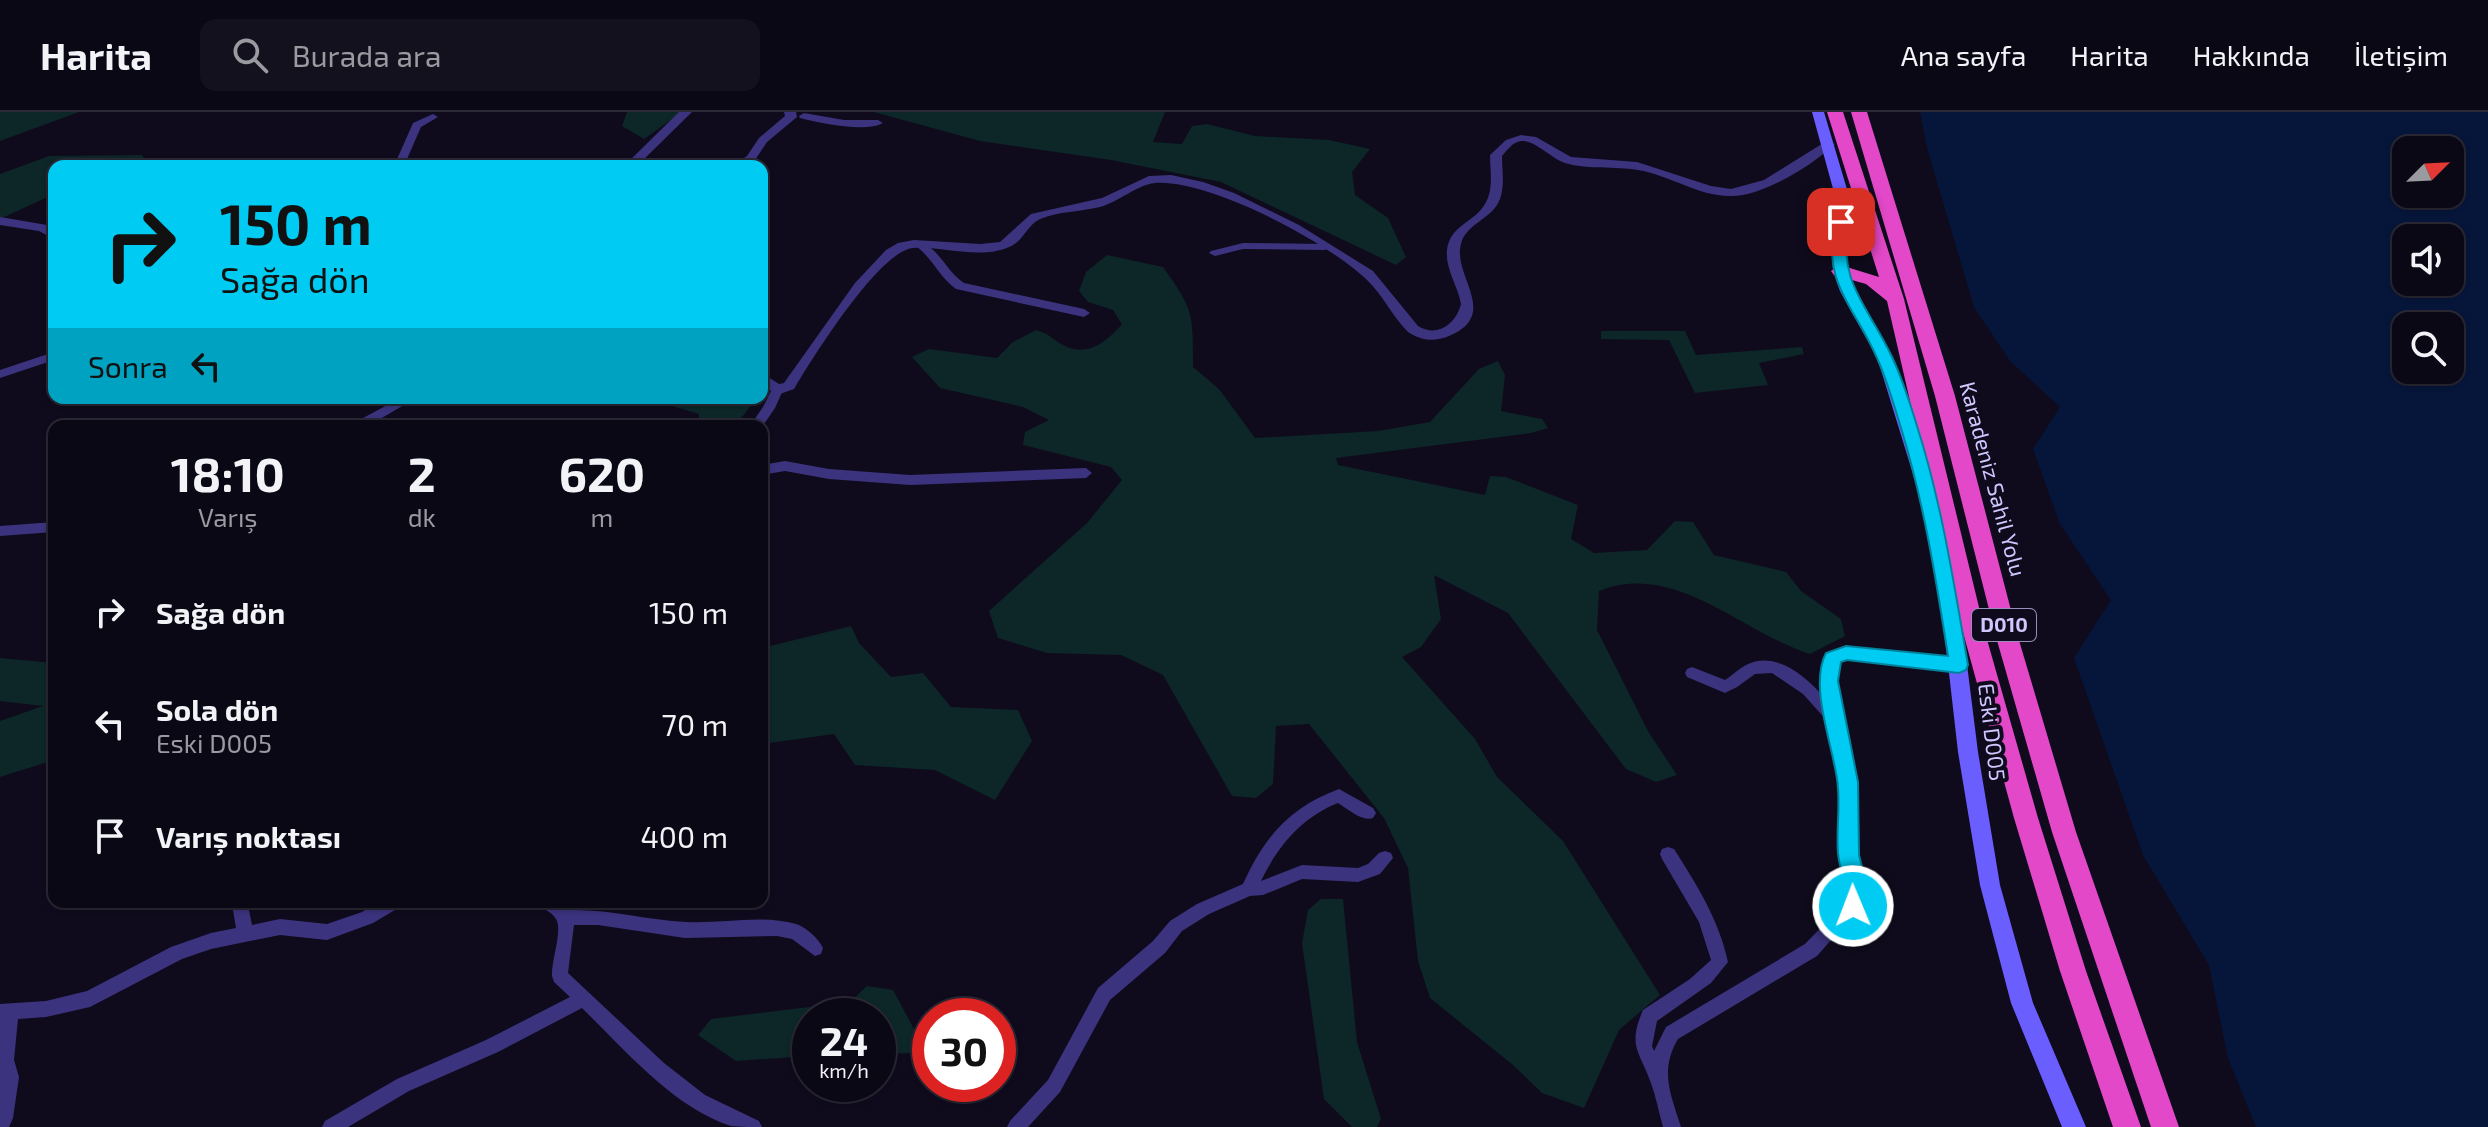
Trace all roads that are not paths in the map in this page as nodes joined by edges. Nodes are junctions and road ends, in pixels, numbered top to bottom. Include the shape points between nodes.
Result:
1 (686, 112) edge
2 (1818, 112) edge
3 (798, 114) edge
4 (1836, 115) edge
5 (1860, 115) edge
6 (433, 117) dead end
7 (878, 123) dead end
8 (1829, 144) junction
9 (402, 160) edge
10 (636, 160) edge
11 (748, 160) edge
12 (0, 221) edge
13 (48, 231) edge
14 (921, 245) junction
15 (1325, 247) junction
16 (1881, 249) junction
17 (1215, 253) dead end
18 (1843, 271) junction
19 (1895, 299) junction
20 (1084, 313) dead end
21 (48, 358) edge
22 (0, 374) edge
23 (768, 383) edge
24 (777, 390) junction
25 (399, 404) edge
26 (369, 420) edge
27 (760, 420) edge
28 (768, 469) edge
29 (1086, 473) dead end
30 (48, 527) edge
31 (0, 531) edge
32 (1959, 665) junction
33 (1692, 673) dead end
34 (1837, 725) junction
35 (1368, 813) dead end
36 (1668, 854) dead end
37 (1385, 858) dead end
38 (1249, 889) junction
39 (242, 908) edge
40 (384, 908) edge
41 (560, 908) edge
42 (566, 918) junction
43 (245, 932) junction
44 (815, 948) dead end
45 (583, 999) junction
46 (5, 1012) edge
47 (1659, 1084) junction
48 (0, 1125) edge
49 (331, 1127) edge
50 (753, 1127) edge
51 (1016, 1127) edge
52 (1672, 1127) edge
53 (2074, 1127) edge
54 (2127, 1127) edge
55 (2165, 1127) edge

1 - 10 street
2 - 8 main road, Eski D005
3 - 7 street
3 - 11 street via 763,140
4 - 16 highway, D010
5 - 55 highway, Karadeniz Sahil Yolu / D010 via 1945,396 2060,818
6 - 9 street via 416,127
8 - 15 street via 1753,190 1732,193 1636,166 1558,157 1523,137 1512,140 1496,155 1496,192 1489,209 1461,229 1453,244 1457,277 1470,301 1467,315 1453,330 1429,336 1403,321 1369,274
8 - 18 main road, Eski D005 via 1842,196 1838,243
12 - 13 street
14 - 15 street via 1000,246 1011,242 1033,217 1106,201 1150,180 1179,180 1264,211
14 - 20 street via 960,286
14 - 24 street via 900,246 886,255 789,386
15 - 17 street via 1256,245
16 - 18 highway via 1872,265
16 - 19 highway, D010
18 - 19 highway via 1872,280
18 - 32 main road, Eski D005 via 1847,291 1885,357 1909,426 1933,513
19 - 54 highway, D010 via 1975,636 2073,971
21 - 22 street
23 - 24 street
24 - 27 street
25 - 26 street
28 - 29 street via 785,466 910,480
30 - 31 street
32 - 34 street via 1846,653 1832,658 1828,681
32 - 53 main road, Eski D005 via 1990,885 2022,1003
33 - 34 street via 1725,687 1752,668 1778,670 1814,693
34 - 47 street via 1848,782 1849,855 1857,890 1853,906 1811,950 1672,1033 1658,1052
35 - 38 street via 1339,796 1324,800 1299,816 1261,859
36 - 47 street via 1702,910 1720,962 1709,976 1649,1016 1643,1046
37 - 38 street via 1358,875 1302,872
38 - 51 street via 1176,926 1104,994 1054,1086
39 - 43 street
40 - 43 street via 327,932 280,927
41 - 42 street
42 - 44 street via 598,917 685,930 777,928 796,932
42 - 45 street via 560,976
43 - 46 street via 177,953 90,999
45 - 49 street via 403,1085
45 - 50 street via 699,1101
46 - 48 street via 10,1077
47 - 52 street

